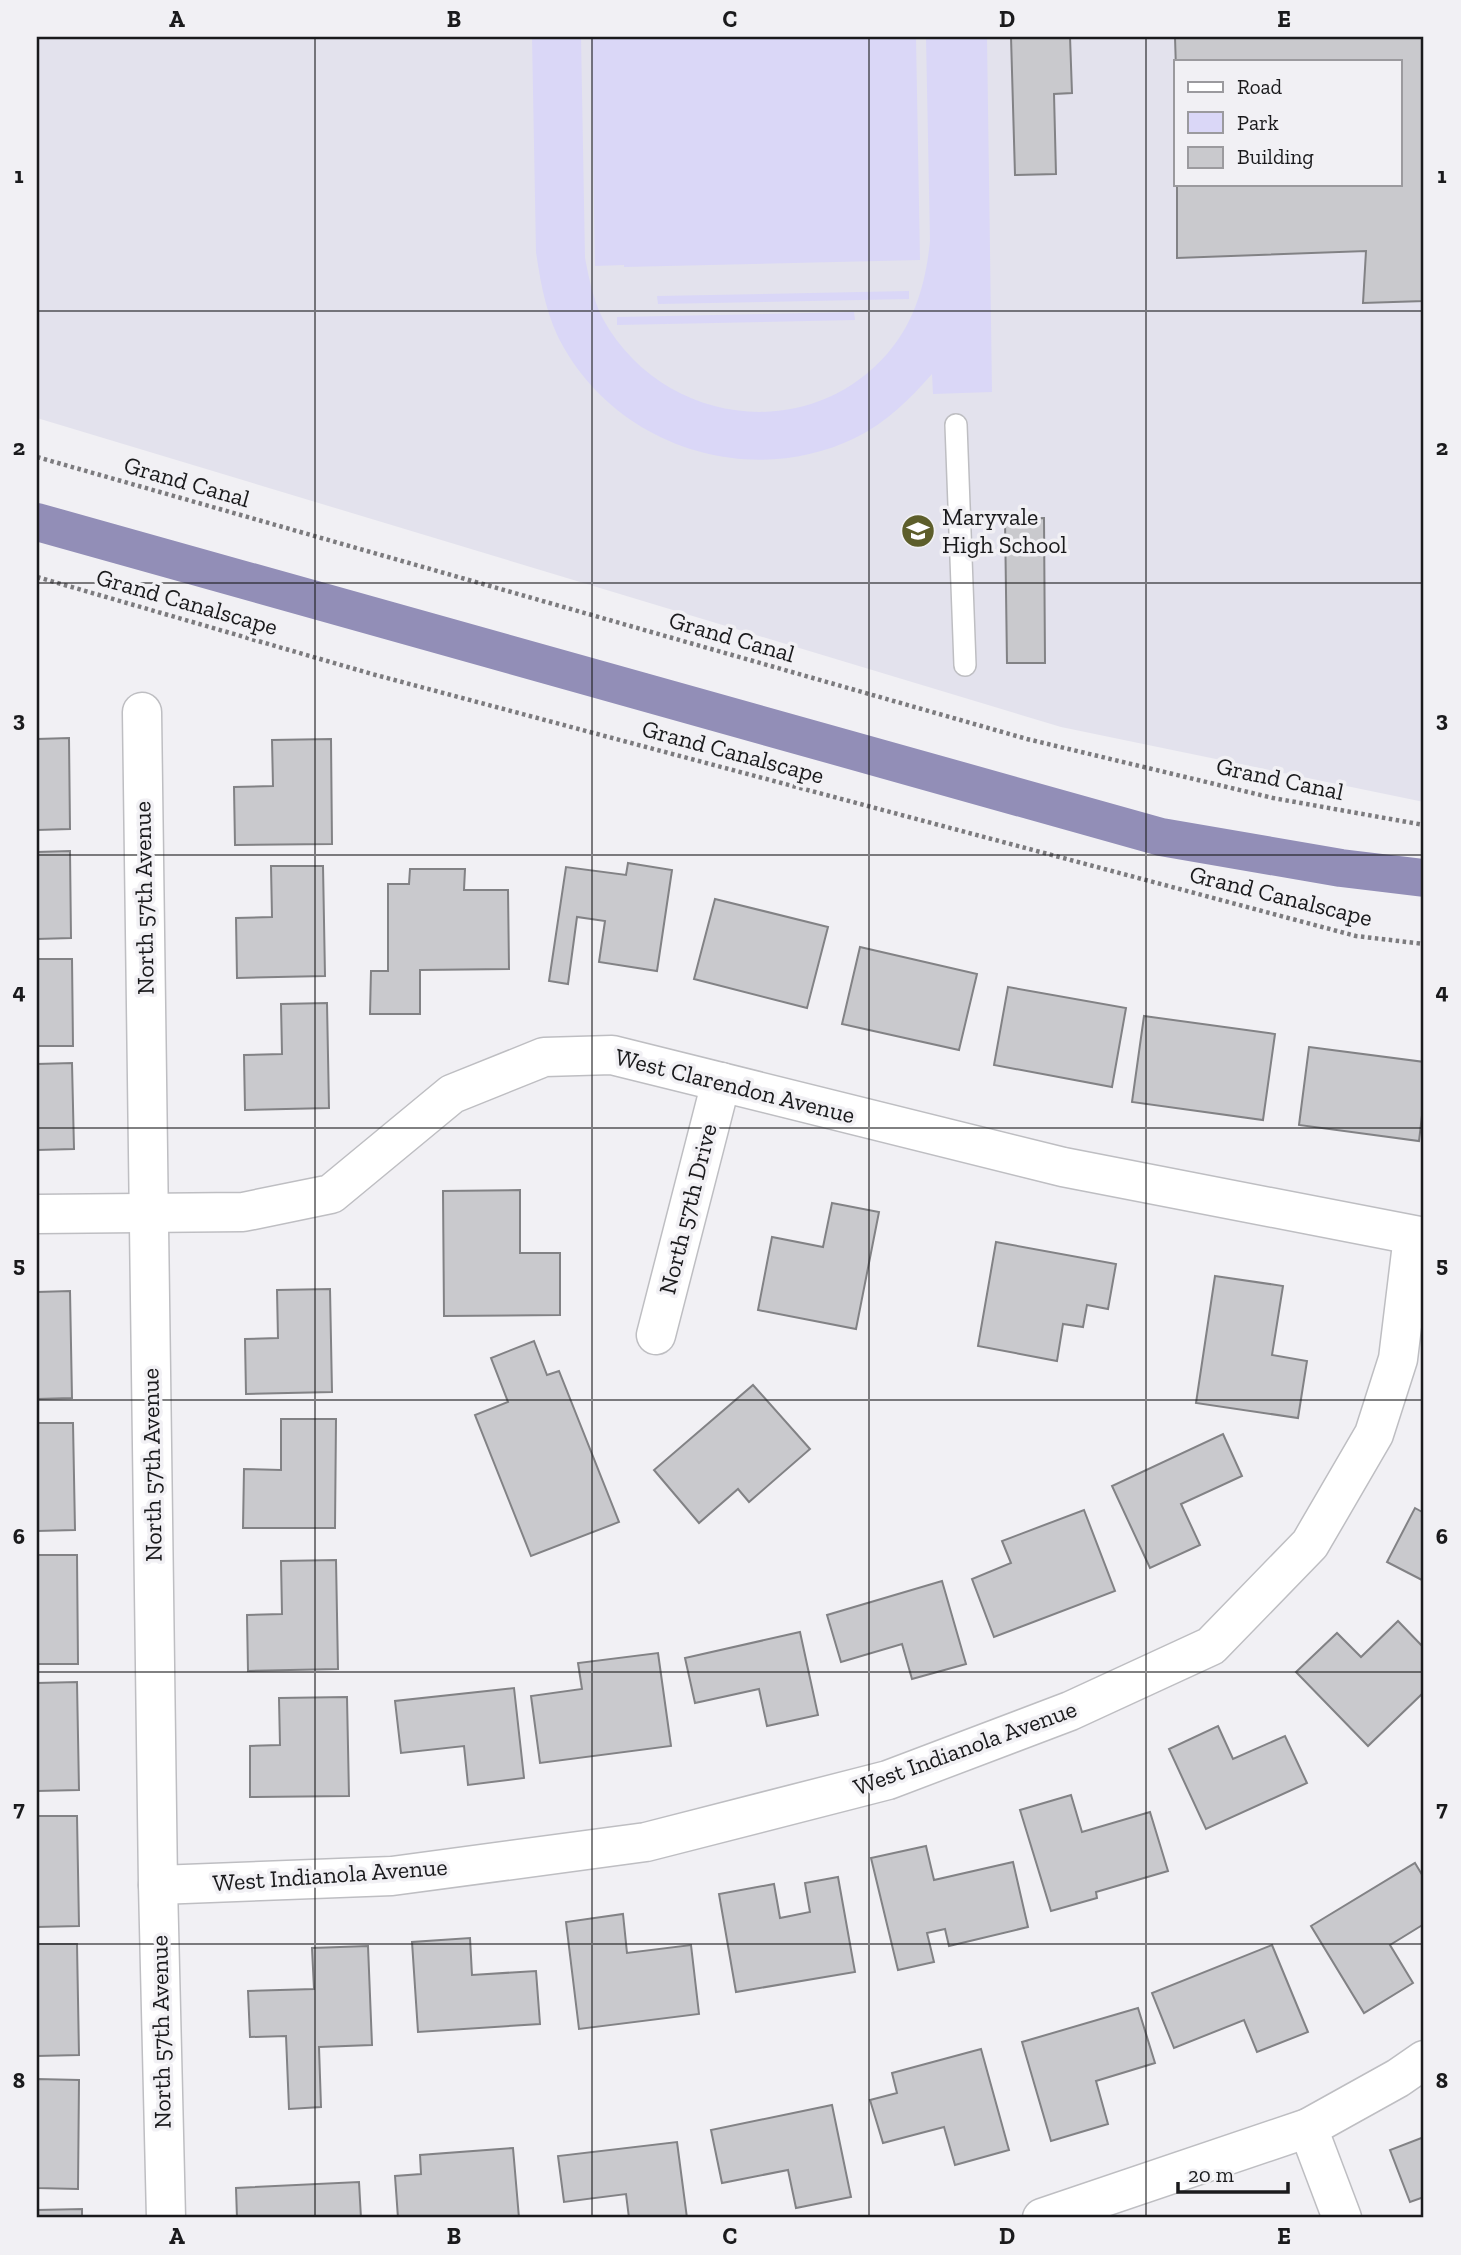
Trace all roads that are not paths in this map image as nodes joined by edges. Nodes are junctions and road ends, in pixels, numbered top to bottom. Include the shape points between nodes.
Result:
1 (956, 425) dead end
2 (965, 664) dead end
3 (142, 712) dead end
4 (721, 1082) junction
5 (149, 1213) junction
6 (37, 1214) edge
7 (1419, 1236) edge
8 (656, 1335) dead end
9 (158, 1885) junction
10 (1424, 2060) edge
11 (1308, 2128) junction
12 (166, 2218) edge
13 (1042, 2218) edge
14 (1342, 2218) edge

1 - 2 lane
3 - 5 street, North 57th Avenue
4 - 5 street, West Clarendon Avenue via 612,1055 544,1057 452,1094 331,1194 243,1212
4 - 7 street, West Clarendon Avenue via 1063,1167
4 - 8 street, North 57th Drive
5 - 6 street, West Clarendon Avenue
5 - 9 street, North 57th Avenue
7 - 9 street, West Indianola Avenue via 1398,1359 1374,1434 1310,1544 1211,1646 1070,1711 888,1780 646,1842 392,1876
9 - 12 street, North 57th Avenue
10 - 11 street
11 - 13 street
11 - 14 street

